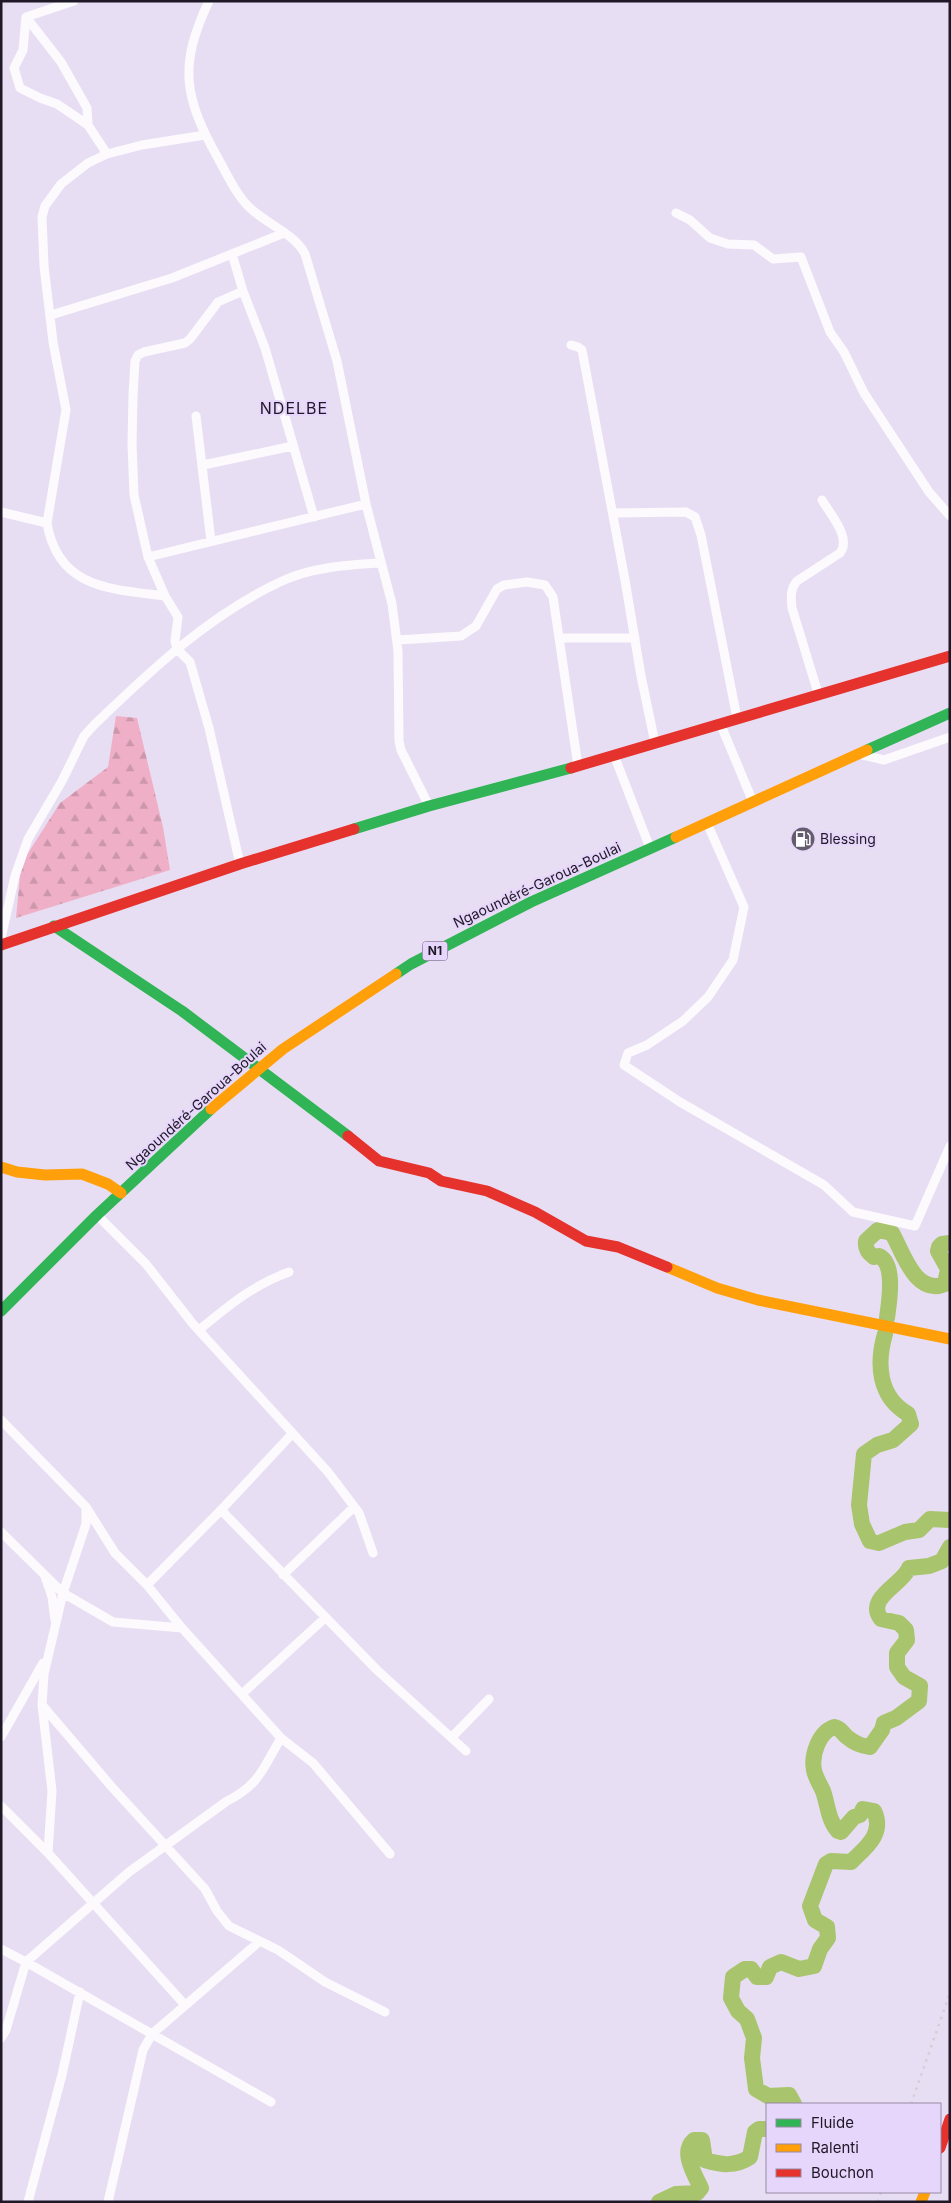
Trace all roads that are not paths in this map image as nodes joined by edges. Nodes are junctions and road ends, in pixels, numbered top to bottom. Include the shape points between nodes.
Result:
1 (74, 1) edge
2 (209, 1) edge
3 (26, 17) junction
4 (88, 125) junction
5 (205, 135) junction
6 (107, 154) junction
7 (676, 213) dead end
8 (284, 233) junction
9 (232, 254) junction
10 (243, 291) junction
11 (51, 315) junction
12 (571, 345) dead end
13 (196, 416) dead end
14 (294, 446) junction
15 (203, 466) junction
16 (822, 500) dead end
17 (366, 504) junction
18 (1, 512) edge
19 (613, 513) junction
20 (950, 516) edge
21 (314, 517) junction
22 (47, 524) junction
23 (211, 541) junction
24 (148, 557) junction
25 (381, 563) junction
26 (165, 596) junction
27 (559, 638) junction
28 (635, 638) junction
29 (398, 640) junction
30 (177, 649) junction
31 (950, 656) edge
32 (818, 694) junction
33 (950, 713) edge
34 (737, 718) junction
35 (720, 723) junction
36 (950, 738) edge
37 (655, 743) junction
38 (858, 754) junction
39 (614, 755) junction
40 (578, 766) junction
41 (753, 802) junction
42 (429, 806) junction
43 (707, 823) junction
44 (650, 848) junction
45 (240, 864) junction
46 (54, 926) junction
47 (1, 938) edge
48 (1, 945) edge
49 (258, 1070) junction
50 (950, 1146) edge
51 (1, 1167) edge
52 (121, 1193) junction
53 (97, 1215) junction
54 (289, 1272) dead end
55 (1, 1311) edge
56 (199, 1330) junction
57 (950, 1339) edge
58 (1, 1420) edge
59 (292, 1434) junction
60 (86, 1507) junction
61 (354, 1507) junction
62 (221, 1510) junction
63 (1, 1532) edge
64 (373, 1553) dead end
65 (283, 1575) junction
66 (45, 1576) junction
67 (147, 1585) junction
68 (63, 1592) junction
69 (325, 1618) junction
70 (56, 1625) junction
71 (182, 1628) junction
72 (50, 1652) junction
73 (242, 1694) junction
74 (489, 1699) dead end
75 (42, 1705) junction
76 (1, 1736) edge
77 (452, 1737) junction
78 (281, 1738) junction
79 (466, 1750) dead end
80 (1, 1806) edge
81 (166, 1845) junction
82 (48, 1853) junction
83 (390, 1854) dead end
84 (94, 1904) junction
85 (260, 1942) junction
86 (1, 1949) edge
87 (26, 1962) junction
88 (80, 1992) junction
89 (185, 2005) junction
90 (384, 2012) dead end
91 (152, 2034) junction
92 (1, 2038) edge
93 (271, 2102) dead end
94 (950, 2119) edge
95 (941, 2145) edge
96 (28, 2202) edge
97 (108, 2202) edge

1 - 3 street
2 - 5 street via 192,40 188,80
3 - 4 street via 61,62 87,108
3 - 4 street via 23,50 14,68 20,88 57,104
4 - 6 street
5 - 6 street
5 - 8 street via 248,206
6 - 11 street via 88,163 61,184 45,206 42,216 44,266
7 - 20 street via 690,220 710,238 728,244 754,245 773,259 801,257 830,332 864,393 929,492
8 - 9 street
8 - 17 street via 305,254 337,361
9 - 10 street
9 - 11 street via 172,278
10 - 14 street via 265,348
10 - 24 street via 218,302 185,343 144,352 136,361 132,405 134,496
11 - 22 street via 66,410
12 - 19 street via 582,350
13 - 15 street
14 - 15 street
14 - 21 street
15 - 23 street
16 - 32 street via 844,538 844,548 797,581 791,593 792,608
17 - 21 street
17 - 25 street
18 - 22 street
19 - 28 street
19 - 34 street via 686,512 695,517
21 - 23 street
22 - 26 street via 59,558 77,576 112,590
23 - 24 street
24 - 26 street
25 - 29 street
25 - 30 street via 348,565 282,581 219,618
26 - 30 street via 178,617
27 - 28 street
27 - 29 street via 550,591 545,586 527,582 497,589 476,626 461,636
27 - 40 street
28 - 37 street
29 - 42 street via 399,741 410,772
30 - 45 street via 190,662 193,672
30 - 47 street via 84,736 20,858
31 - 32 main road
32 - 34 main road
33 - 38 main road, Ngaoundéré-Garoua-Boulai / N1
34 - 35 main road
35 - 37 main road
35 - 41 street
36 - 38 street via 884,760
37 - 39 main road
38 - 41 main road, Ngaoundéré-Garoua-Boulai / N1
39 - 40 main road
39 - 44 street
40 - 42 main road
41 - 43 main road, Ngaoundéré-Garoua-Boulai / N1
42 - 45 main road
43 - 44 main road, Ngaoundéré-Garoua-Boulai / N1
43 - 50 street via 744,906 733,960 708,997 683,1020 647,1045 628,1053 624,1065 680,1102 824,1185 853,1212 915,1226
44 - 49 main road, Ngaoundéré-Garoua-Boulai / N1 via 531,902 411,964 298,1039
45 - 46 main road
46 - 48 main road
46 - 49 main road via 182,1011
49 - 52 main road, Ngaoundéré-Garoua-Boulai / N1
49 - 57 main road via 379,1161 429,1173 440,1181 486,1191 535,1212 586,1241 618,1248 717,1288 758,1300
51 - 52 main road via 45,1175 82,1174
52 - 53 main road, Ngaoundéré-Garoua-Boulai / N1
53 - 55 main road, Ngaoundéré-Garoua-Boulai / N1
53 - 56 street via 146,1264
54 - 56 street via 267,1280 237,1299
56 - 59 street
58 - 60 street
59 - 61 street via 328,1472
59 - 62 street
60 - 67 street via 115,1553
60 - 68 street via 86,1524
61 - 64 street
61 - 65 street
62 - 65 street
62 - 67 street
63 - 66 street
65 - 69 street
66 - 68 street
66 - 70 street
67 - 71 street
68 - 70 street
68 - 71 street via 113,1622
69 - 73 street
69 - 77 street
70 - 72 street
71 - 73 street
72 - 75 street via 44,1674
72 - 76 street
73 - 78 street
74 - 77 street
75 - 81 street
75 - 82 street via 52,1791
77 - 79 street
78 - 81 street via 264,1771 244,1793 227,1800
78 - 83 street via 313,1763
80 - 82 street
81 - 84 street via 129,1872
81 - 85 street via 205,1889 229,1926
82 - 84 street
84 - 87 street
84 - 89 street
85 - 89 street
85 - 90 street
86 - 87 street
87 - 88 street
87 - 92 street
88 - 91 street
88 - 96 street via 62,2076
89 - 91 street
91 - 93 street
91 - 97 street via 143,2050
94 - 95 main road

